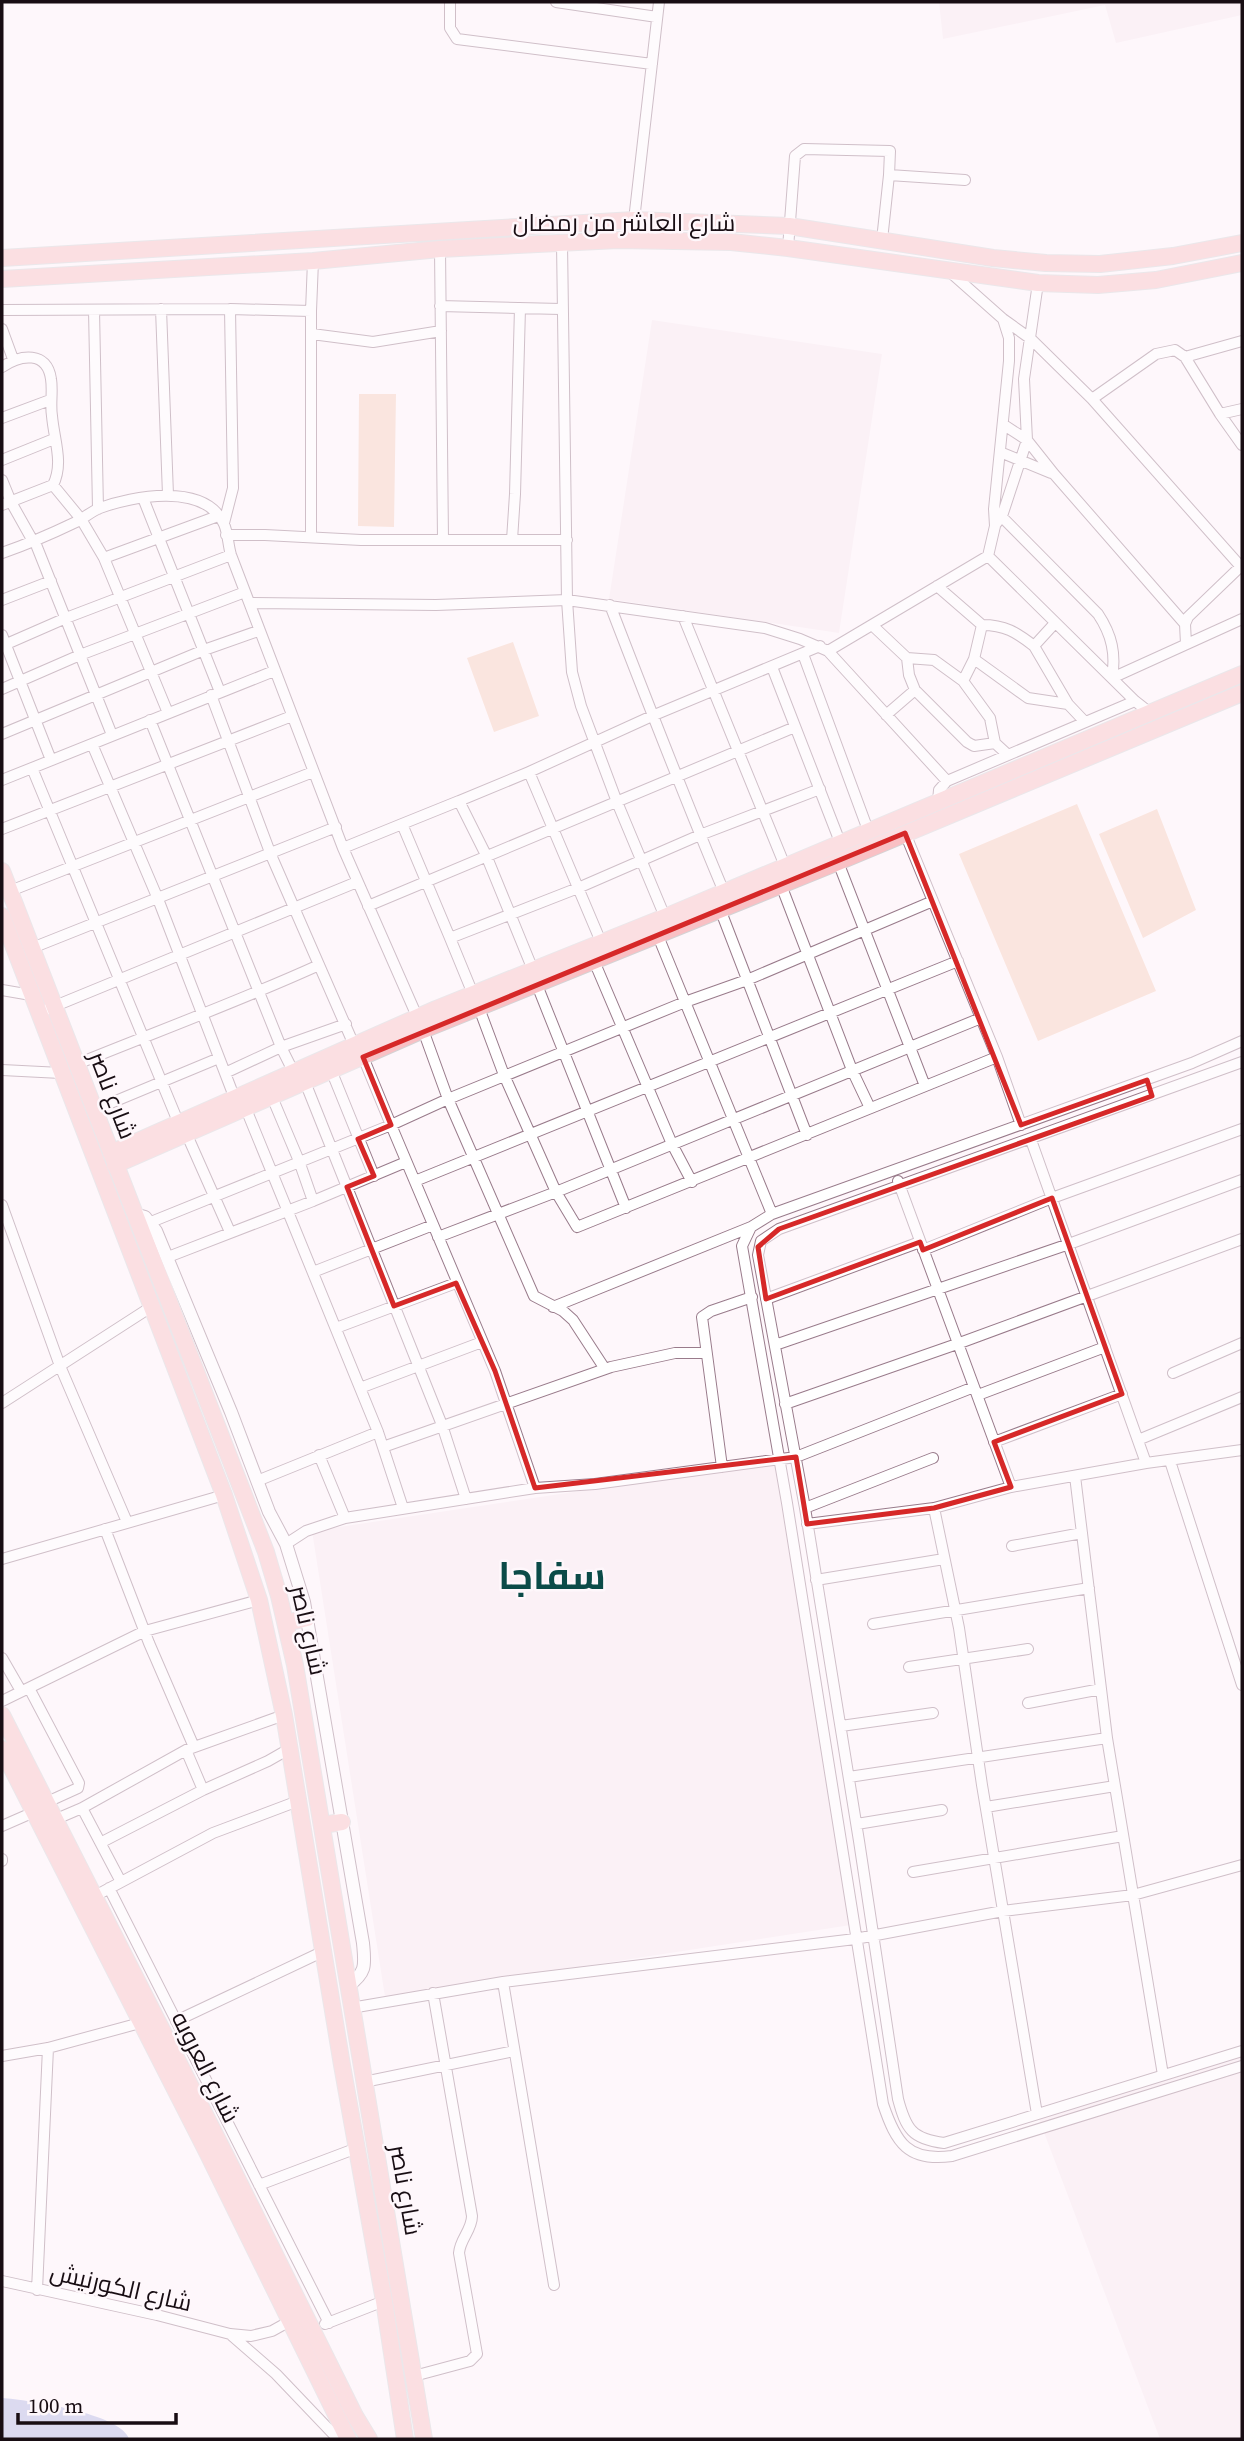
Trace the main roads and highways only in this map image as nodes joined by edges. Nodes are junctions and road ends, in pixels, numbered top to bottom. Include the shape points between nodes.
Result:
1 (1242, 243) edge
2 (234, 244) junction
3 (2, 258) edge
4 (1242, 263) edge
5 (233, 264) junction
6 (2, 279) edge
7 (1242, 674) edge
8 (1242, 694) edge
9 (2, 871) edge
10 (7, 906) edge
11 (535, 978) junction
12 (358, 1051) junction
13 (299, 1077) junction
14 (87, 1091) junction
15 (70, 1097) junction
16 (240, 1104) junction
17 (113, 1159) junction
18 (206, 1399) junction
19 (192, 1413) junction
20 (212, 1415) junction
21 (307, 1618) road end
22 (286, 1623) junction
23 (2, 1716) edge
24 (3, 1752) edge
25 (40, 1807) junction
26 (342, 1822) road end
27 (321, 1825) junction
28 (195, 2113) junction
29 (370, 2116) junction
30 (351, 2119) junction
31 (292, 2250) road end
32 (276, 2259) junction
33 (348, 2439) edge
34 (369, 2439) edge
35 (405, 2439) edge
36 (424, 2439) edge

1 - 2 main road, شارع العاشر من رمضان via 1100,264 1046,263 789,226 634,220
2 - 3 main road, شارع العاشر من رمضان
2 - 5 main road
4 - 5 main road, شارع العاشر من رمضان via 1156,280 1098,285 1038,283 788,248 675,240 440,248
5 - 6 main road, شارع العاشر من رمضان
7 - 11 main road via 601,942
8 - 11 main road via 658,936
9 - 10 main road, شارع ناصر
10 - 14 main road, شارع ناصر via 32,948
10 - 15 main road, شارع ناصر via 31,995
11 - 12 main road
12 - 13 main road
12 - 13 main road via 331,1070
13 - 16 main road
13 - 16 main road via 272,1097
14 - 15 main road
14 - 17 main road, شارع ناصر
15 - 19 main road, شارع ناصر
16 - 17 main road
17 - 18 main road, شارع ناصر
18 - 19 main road via 197,1400
18 - 20 main road, شارع ناصر
19 - 20 main road via 205,1421
19 - 30 main road, شارع ناصر via 259,1600 284,1715
20 - 22 main road, شارع ناصر via 266,1552
21 - 22 main road
22 - 27 main road, شارع ناصر
23 - 25 main road, شارع العروبه
24 - 25 main road, شارع العروبه
25 - 28 main road, شارع العروبه via 140,2023
25 - 28 main road, شارع العروبه via 54,1820
26 - 27 main road
27 - 29 main road, شارع ناصر
28 - 32 main road, شارع العروبه
28 - 33 main road, شارع العروبه
29 - 30 main road
29 - 36 main road, شارع ناصر
30 - 35 main road, شارع ناصر
31 - 32 main road
32 - 34 main road, شارع العروبه

